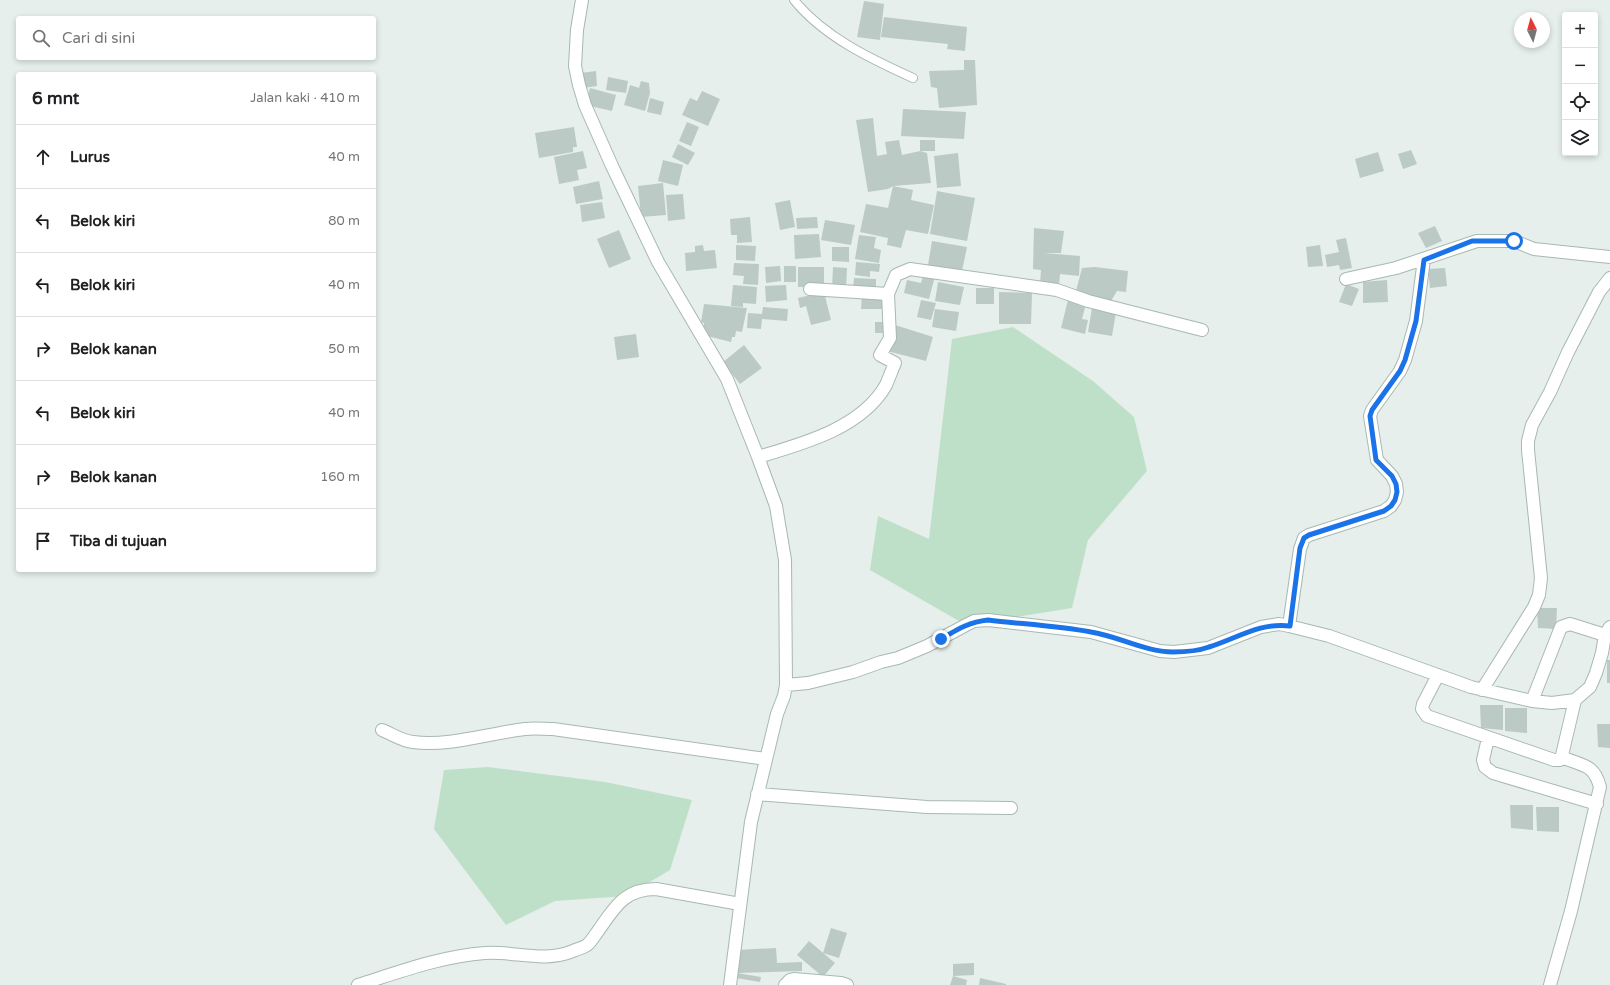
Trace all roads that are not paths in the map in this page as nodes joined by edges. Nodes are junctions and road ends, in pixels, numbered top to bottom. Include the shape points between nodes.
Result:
1 (582, 0) edge
2 (794, 0) edge
3 (913, 78) dead end
4 (1610, 257) edge
5 (1424, 260) junction
6 (1610, 278) edge
7 (1346, 279) dead end
8 (810, 289) dead end
9 (888, 294) junction
10 (1202, 330) dead end
11 (758, 458) junction
12 (1290, 626) junction
13 (1608, 631) edge
14 (1438, 675) junction
15 (786, 685) junction
16 (1482, 690) junction
17 (1575, 700) junction
18 (1532, 701) junction
19 (382, 730) dead end
20 (1488, 738) junction
21 (1564, 758) junction
22 (766, 759) junction
23 (757, 794) junction
24 (1597, 804) junction
25 (1011, 808) dead end
26 (740, 904) junction
27 (358, 985) edge
28 (733, 985) edge
29 (785, 985) edge
30 (846, 985) edge
31 (1550, 985) edge

1 - 11 street via 576,36 575,66 585,105 658,262 727,379
2 - 3 lane via 818,25 879,64
4 - 5 street via 1534,249 1514,241 1477,241
5 - 7 street
5 - 12 street via 1416,321 1405,360 1370,416 1376,460 1392,476 1396,484 1395,500 1384,511 1304,538 1300,548
6 - 16 street via 1595,299 1530,432 1528,450 1541,578 1540,591 1534,607
8 - 9 street
9 - 10 street via 896,274 910,269 1057,290 1088,301
9 - 11 street via 890,338 880,355 895,362 885,386 869,406 838,430
11 - 15 street via 776,506 785,560
12 - 14 street via 1330,636
12 - 15 street via 1279,624 1261,627 1208,648 1174,652 1160,651 1091,632 988,620 974,621 898,658 808,684
13 - 17 street via 1590,687
13 - 18 street via 1570,624 1561,627
14 - 16 street
14 - 20 street via 1423,704 1424,713
15 - 22 street
16 - 18 street
17 - 18 street via 1552,703
17 - 21 street via 1562,751
19 - 22 street via 401,740 413,742 464,740 526,729 553,729
20 - 21 street via 1554,760
20 - 24 street via 1483,760 1485,767 1493,773
21 - 24 street via 1593,770 1600,787
22 - 23 street
23 - 25 street via 927,807
23 - 26 street
24 - 31 street
26 - 27 street via 646,889 626,896 588,944 571,952 542,957 501,953 461,956
26 - 28 street
29 - 30 street via 794,979

